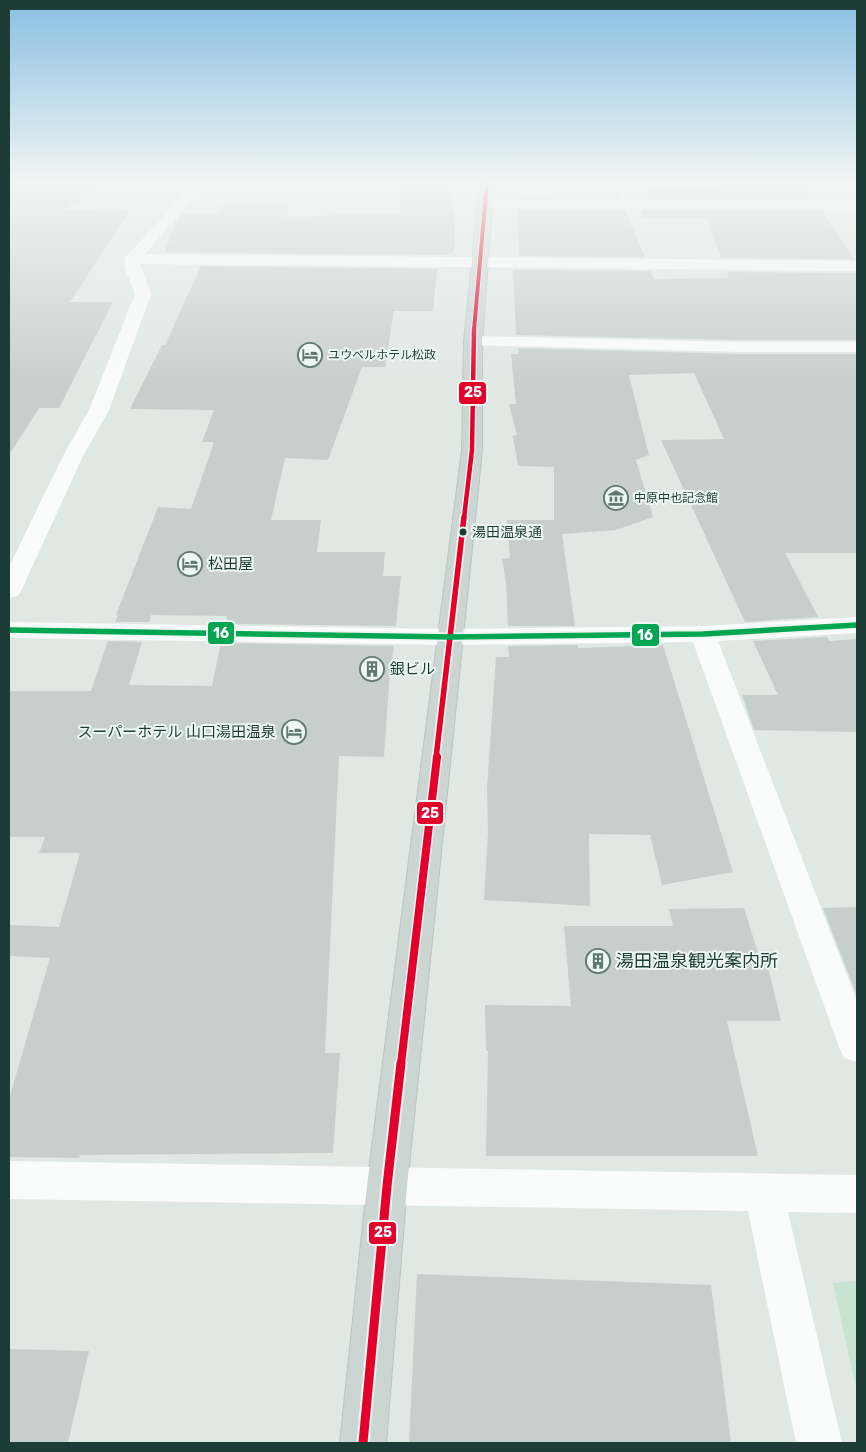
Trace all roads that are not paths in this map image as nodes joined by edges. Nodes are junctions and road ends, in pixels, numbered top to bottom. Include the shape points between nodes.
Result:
1 (140, 250) edge
2 (481, 250) edge
3 (132, 259) junction
4 (480, 262) junction
5 (857, 266) edge
6 (473, 341) junction
7 (857, 347) edge
8 (9, 591) edge
9 (857, 625) edge
10 (9, 630) edge
11 (702, 634) junction
12 (451, 637) junction
13 (857, 1047) edge
14 (9, 1180) edge
15 (387, 1186) junction
16 (764, 1193) junction
17 (857, 1194) edge
18 (363, 1443) edge
19 (819, 1443) edge

1 - 3 street
2 - 4 main road
3 - 4 street
3 - 8 street via 143,294 98,410
4 - 5 street
4 - 6 main road
6 - 7 street
6 - 12 main road via 472,450
9 - 11 street
10 - 12 street
11 - 12 street
11 - 13 street
12 - 15 main road
14 - 15 street
15 - 16 street
15 - 18 main road
16 - 17 street
16 - 19 street

